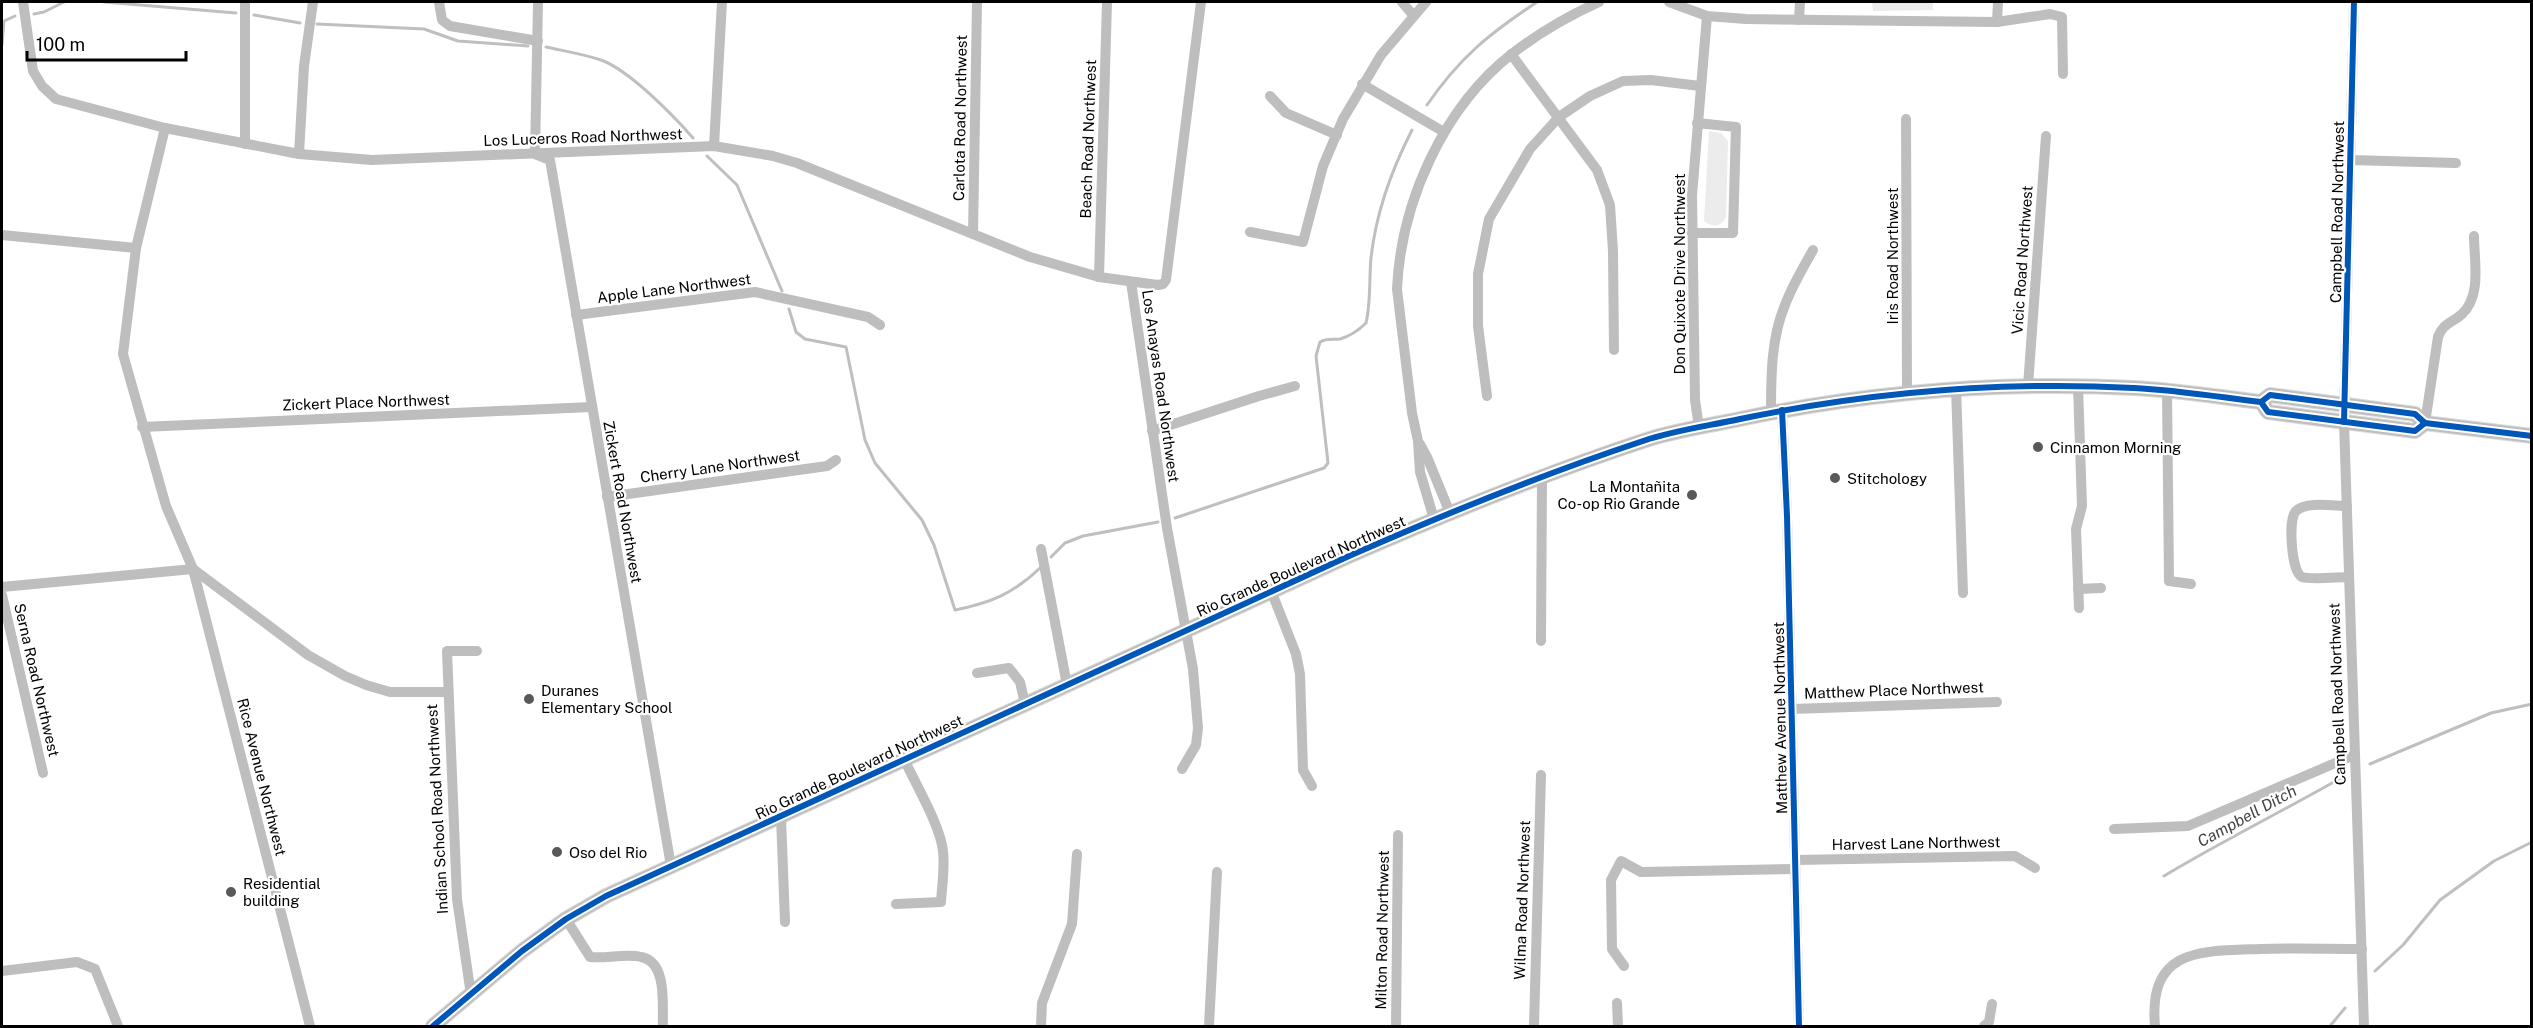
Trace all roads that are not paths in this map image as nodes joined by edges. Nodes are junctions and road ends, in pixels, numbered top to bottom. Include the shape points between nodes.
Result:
1 (23, 2) edge
2 (246, 2) edge
3 (313, 2) edge
4 (439, 2) edge
5 (538, 2) edge
6 (722, 2) edge
7 (977, 2) edge
8 (1107, 2) edge
9 (1202, 2) edge
10 (1402, 2) edge
11 (1426, 2) edge
12 (1599, 2) edge
13 (1669, 2) edge
14 (1800, 2) edge
15 (1998, 2) edge
16 (2354, 2) edge
17 (1413, 15) junction
18 (1707, 16) junction
19 (1799, 20) junction
20 (1997, 22) junction
21 (538, 41) junction
22 (1511, 54) junction
23 (2063, 74) dead end
24 (1362, 84) junction
25 (1700, 86) junction
26 (1270, 96) dead end
27 (1559, 117) junction
28 (1906, 119) dead end
29 (1697, 123) junction
30 (165, 128) junction
31 (1444, 132) junction
32 (1337, 135) junction
33 (2046, 136) dead end
34 (245, 144) junction
35 (714, 146) junction
36 (299, 154) junction
37 (535, 154) junction
38 (2351, 160) junction
39 (2456, 163) dead end
40 (1250, 232) dead end
41 (1692, 233) junction
42 (973, 234) junction
43 (2, 235) edge
44 (2474, 236) dead end
45 (136, 248) junction
46 (1813, 250) dead end
47 (1099, 277) junction
48 (1131, 282) junction
49 (576, 315) junction
50 (880, 325) dead end
51 (1614, 350) dead end
52 (1295, 386) dead end
53 (2028, 386) junction
54 (2078, 386) junction
55 (1956, 388) junction
56 (2167, 391) junction
57 (1907, 392) junction
58 (1487, 396) dead end
59 (2261, 402) junction
60 (2345, 405) junction
61 (591, 407) junction
62 (1776, 411) junction
63 (2344, 422) junction
64 (2425, 423) junction
65 (142, 427) junction
66 (1699, 427) junction
67 (1152, 431) junction
68 (2532, 436) edge
69 (1418, 441) junction
70 (836, 460) dead end
71 (1542, 477) junction
72 (606, 497) junction
73 (2347, 506) junction
74 (1450, 513) junction
75 (1434, 519) junction
76 (1041, 549) dead end
77 (193, 569) junction
78 (2349, 577) junction
79 (2191, 584) dead end
80 (2, 587) edge
81 (2101, 588) dead end
82 (2078, 589) junction
83 (1272, 592) junction
84 (1963, 593) dead end
85 (2, 595) edge
86 (2079, 608) dead end
87 (1187, 631) junction
88 (1541, 641) dead end
89 (477, 651) dead end
90 (978, 674) dead end
91 (1067, 685) junction
92 (447, 692) junction
93 (1997, 702) dead end
94 (1025, 704) junction
95 (1792, 709) junction
96 (2354, 755) junction
97 (905, 761) junction
98 (1182, 769) dead end
99 (43, 773) dead end
100 (1541, 775) dead end
101 (1312, 786) dead end
102 (781, 817) junction
103 (2114, 829) dead end
104 (1398, 835) dead end
105 (1077, 855) dead end
106 (1795, 865) junction
107 (670, 866) junction
108 (2035, 868) dead end
109 (1217, 872) dead end
110 (897, 904) dead end
111 (566, 919) junction
112 (785, 922) dead end
113 (2362, 949) junction
114 (1624, 966) dead end
115 (2, 971) edge
116 (471, 995) junction
117 (1617, 1003) dead end
118 (1992, 1004) dead end
119 (442, 1024) edge
120 (118, 1026) edge
121 (310, 1026) edge
122 (663, 1026) edge
123 (1041, 1026) edge
124 (1209, 1026) edge
125 (1396, 1026) edge
126 (1534, 1026) edge
127 (1618, 1026) edge
128 (1799, 1026) edge
129 (1984, 1026) edge
130 (2155, 1026) edge
131 (2364, 1026) edge

1 - 30 street, Los Luceros Road Northwest via 33,71 56,99
2 - 34 street
3 - 36 street via 304,66
4 - 21 street via 442,20 450,26
5 - 21 street
6 - 35 street
7 - 42 street, Carlota Road Northwest
8 - 47 street, Beach Road Northwest
9 - 48 street, Los Anayas Road Northwest via 1166,280 1158,285
10 - 17 street
11 - 17 street
12 - 22 street via 1560,21
13 - 18 street
14 - 19 street
15 - 20 street
16 - 38 street, Campbell Road Northwest
17 - 24 street
18 - 19 street
18 - 25 street, Don Quixote Drive Northwest
19 - 20 street
20 - 23 street via 2050,14 2062,17
21 - 37 street
22 - 27 street
22 - 31 street via 1470,97
24 - 31 street
24 - 32 street
25 - 27 street via 1623,81 1590,96
25 - 29 street, Don Quixote Drive Northwest
26 - 32 street via 1286,112
27 - 51 street via 1597,170 1610,206
27 - 58 street via 1530,149 1489,219 1478,274 1478,326
28 - 57 street, Iris Road Northwest
29 - 41 street, Don Quixote Drive Northwest
29 - 41 street via 1736,127 1733,233
30 - 34 street, Los Luceros Road Northwest
30 - 45 street, Rice Avenue Northwest
31 - 69 street via 1419,184 1398,272 1401,340
32 - 40 street via 1323,166 1303,242
33 - 53 street, Vicic Road Northwest
34 - 36 street, Los Luceros Road Northwest
35 - 37 street, Los Luceros Road Northwest
35 - 42 street, Los Luceros Road Northwest via 797,163
36 - 37 street, Los Luceros Road Northwest via 372,160
37 - 49 street, Zickert Road Northwest via 550,160
38 - 39 street
38 - 60 street, Campbell Road Northwest
41 - 66 street, Don Quixote Drive Northwest via 1695,400
42 - 47 street, Los Luceros Road Northwest via 1030,257
43 - 45 street
44 - 64 street via 2475,288 2464,313 2442,327 2438,336
45 - 65 street, Rice Avenue Northwest via 123,354
46 - 62 street, Matthew Avenue Northwest via 1779,324 1771,371
47 - 48 street, Los Luceros Road Northwest
48 - 67 street, Los Anayas Road Northwest
49 - 50 street, Apple Lane Northwest via 755,292 868,318
49 - 61 street, Zickert Road Northwest
52 - 67 street
53 - 54 main road, Rio Grande Boulevard Northwest
53 - 55 main road, Rio Grande Boulevard Northwest
54 - 56 main road, Rio Grande Boulevard Northwest
54 - 82 street via 2082,506 2076,529
55 - 57 main road, Rio Grande Boulevard Northwest
55 - 84 street
56 - 59 main road, Rio Grande Boulevard Northwest
56 - 79 street via 2169,582
57 - 62 main road, Rio Grande Boulevard Northwest
59 - 60 main road, Rio Grande Boulevard Northwest via 2270,395
59 - 63 main road, Rio Grande Boulevard Northwest via 2268,412
60 - 63 street, Campbell Road Northwest
60 - 64 main road, Rio Grande Boulevard Northwest via 2415,414
61 - 65 street, Zickert Place Northwest
61 - 72 street, Zickert Road Northwest
62 - 66 main road, Rio Grande Boulevard Northwest
62 - 95 street, Matthew Avenue Northwest
63 - 64 main road, Rio Grande Boulevard Northwest via 2415,432
63 - 73 street, Campbell Road Northwest
64 - 68 main road, Rio Grande Boulevard Northwest
65 - 77 street, Rice Avenue Northwest via 166,506
66 - 71 main road, Rio Grande Boulevard Northwest via 1645,440
67 - 87 street, Los Anayas Road Northwest
69 - 74 street
69 - 75 street via 1420,472
70 - 72 street, Cherry Lane Northwest via 827,466
71 - 74 main road, Rio Grande Boulevard Northwest
71 - 88 street
72 - 107 street, Zickert Road Northwest
73 - 78 street, Campbell Road Northwest
73 - 78 street via 2305,507 2292,517 2292,529 2297,573 2303,577
74 - 75 main road, Rio Grande Boulevard Northwest
75 - 83 main road, Rio Grande Boulevard Northwest
76 - 91 street
77 - 80 street
77 - 92 street via 308,655 345,676 390,692
77 - 121 street, Rice Avenue Northwest
78 - 96 street, Campbell Road Northwest
81 - 82 street
82 - 86 street
83 - 87 main road, Rio Grande Boulevard Northwest
83 - 101 street via 1296,654 1303,770
85 - 99 street, Serna Road Northwest
87 - 91 main road, Rio Grande Boulevard Northwest
87 - 98 street, Los Anayas Road Northwest via 1198,728 1196,745
89 - 92 street, Indian School Road Northwest via 447,651
90 - 94 street via 1009,668 1020,682
91 - 94 main road, Rio Grande Boulevard Northwest
92 - 116 street, Indian School Road Northwest via 457,899
93 - 95 street, Matthew Place Northwest
94 - 97 main road, Rio Grande Boulevard Northwest
95 - 106 street, Matthew Avenue Northwest
96 - 103 street via 2188,826
96 - 113 street, Campbell Road Northwest
97 - 102 main road, Rio Grande Boulevard Northwest
97 - 110 street via 943,849 943,882 941,902
100 - 126 street, Wilma Road Northwest
102 - 107 main road, Rio Grande Boulevard Northwest
102 - 112 street
104 - 125 street, Milton Road Northwest
105 - 123 street via 1072,924 1042,1003
106 - 108 street, Harvest Lane Northwest via 2015,856
106 - 114 street, Harvest Lane Northwest via 1641,872 1621,861 1611,879 1612,948
106 - 128 street, Matthew Avenue Northwest
107 - 111 main road, Rio Grande Boulevard Northwest
109 - 124 street
111 - 116 main road, Rio Grande Boulevard Northwest
111 - 122 street via 590,957 640,956 652,961 660,975
113 - 130 street via 2190,954 2171,966 2156,990
113 - 131 street, Campbell Road Northwest
115 - 120 street via 77,962 95,969
116 - 119 main road, Rio Grande Boulevard Northwest
117 - 127 street
118 - 129 street via 1989,1022

